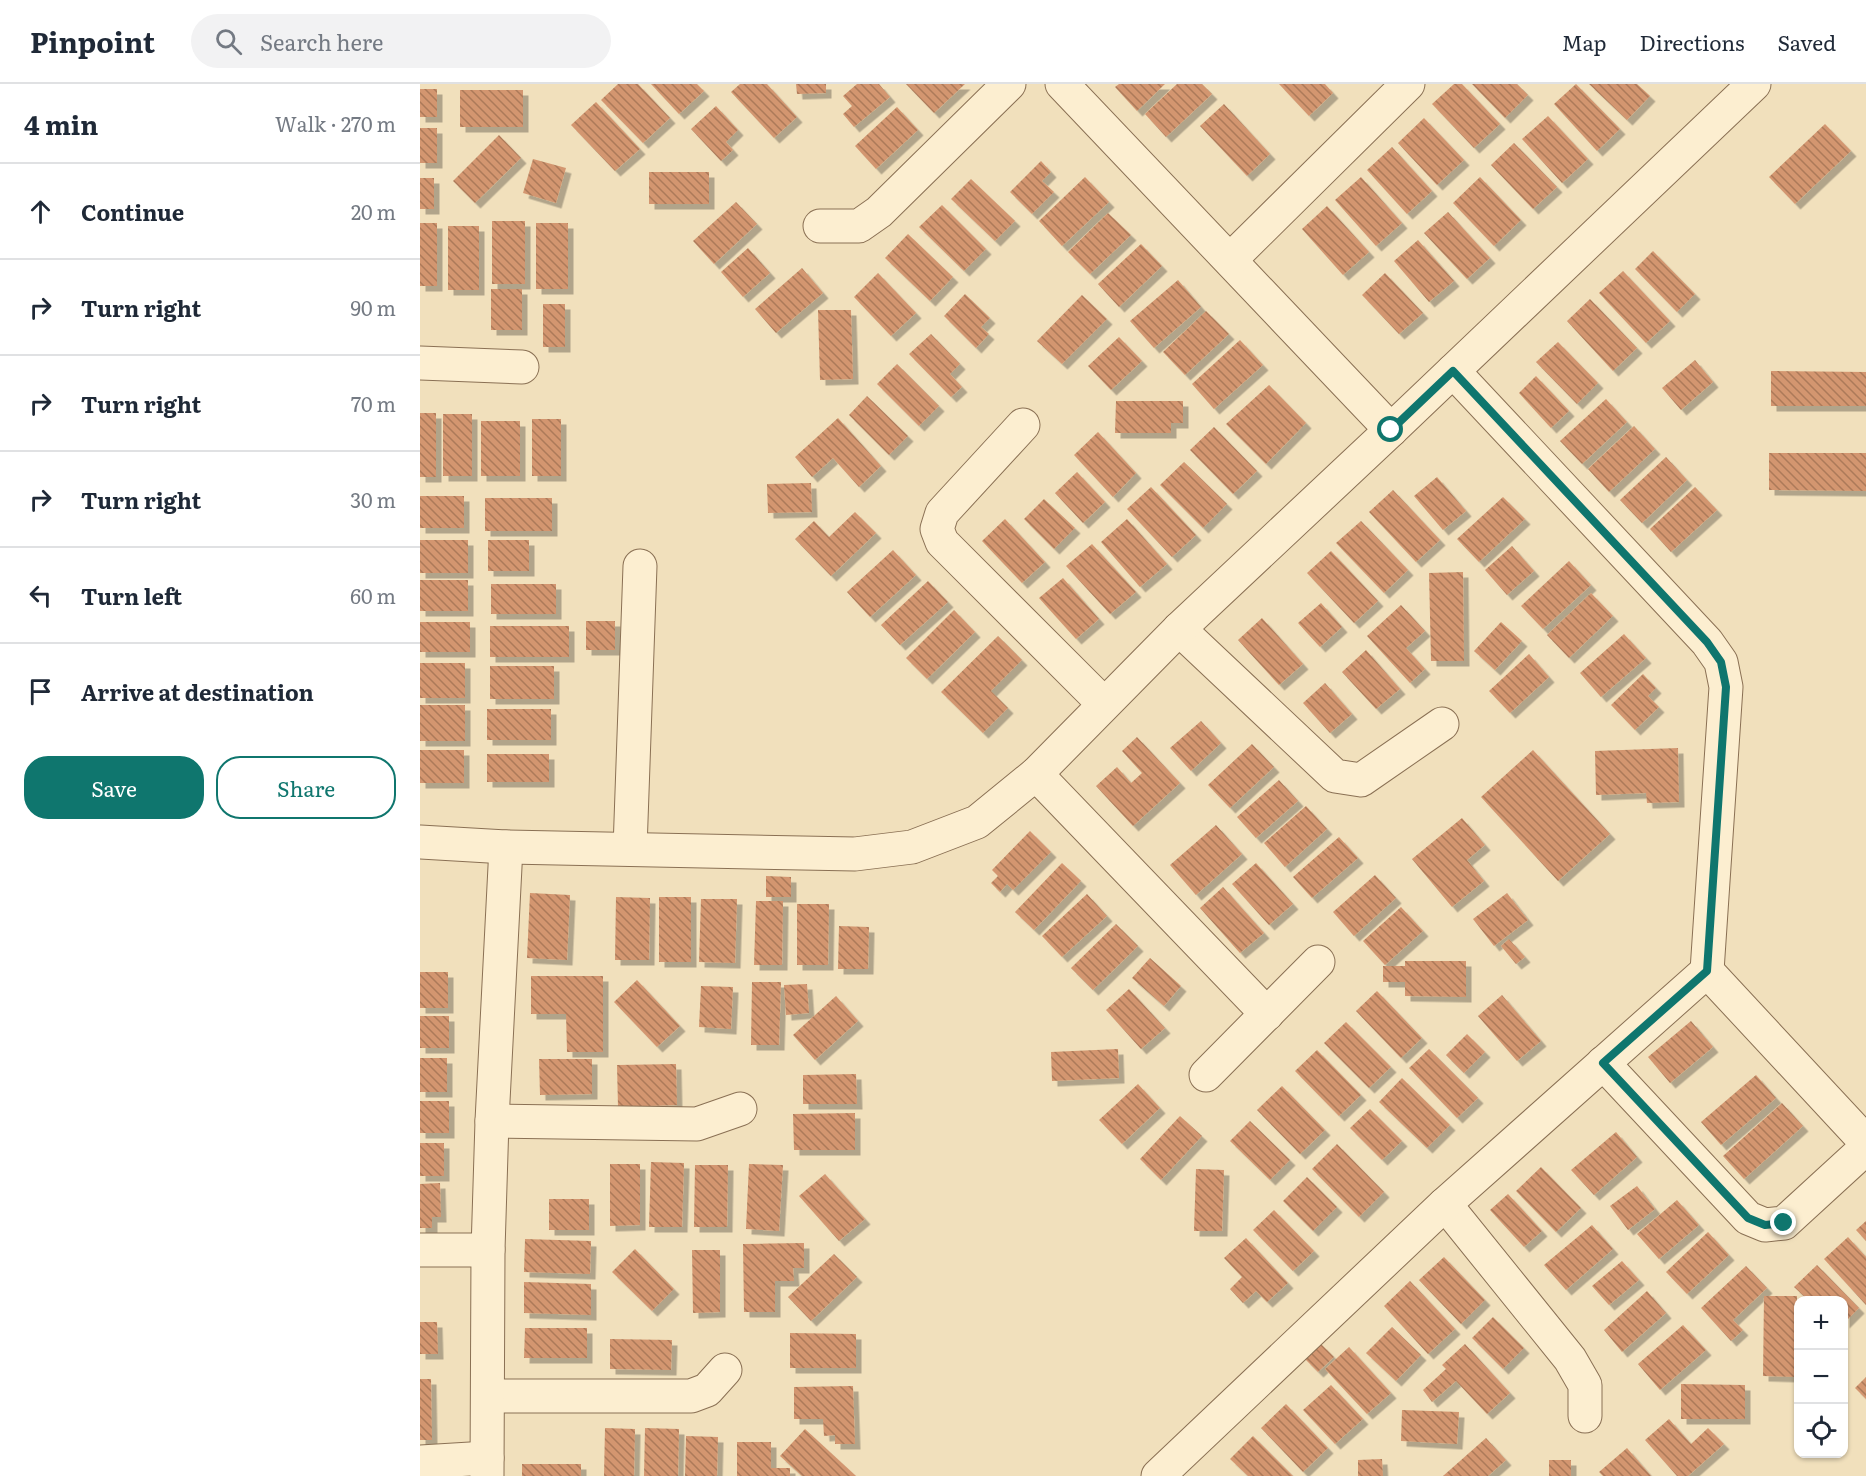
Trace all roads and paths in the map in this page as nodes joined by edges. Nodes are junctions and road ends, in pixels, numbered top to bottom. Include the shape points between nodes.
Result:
1 (1010, 84) edge
2 (1062, 84) edge
3 (1408, 84) edge
4 (1754, 84) edge
5 (820, 226) dead end
6 (1231, 259) junction
7 (420, 363) edge
8 (522, 367) dead end
9 (1453, 371) junction
10 (1023, 425) dead end
11 (1391, 430) junction
12 (640, 566) dead end
13 (1179, 629) junction
14 (1104, 704) junction
15 (1442, 723) dead end
16 (1036, 774) junction
17 (420, 842) edge
18 (506, 847) junction
19 (630, 849) junction
20 (1318, 962) dead end
21 (1707, 971) junction
22 (1267, 1014) junction
23 (1603, 1063) junction
24 (1206, 1075) dead end
25 (740, 1109) dead end
26 (492, 1121) junction
27 (1866, 1142) edge
28 (1866, 1148) edge
29 (1445, 1204) junction
30 (420, 1250) edge
31 (488, 1250) junction
32 (725, 1370) dead end
33 (488, 1396) junction
34 (1585, 1416) dead end
35 (420, 1462) edge
36 (487, 1467) edge
37 (1158, 1476) edge

1 - 5 street via 879,212 859,226
2 - 6 street
3 - 6 street
4 - 9 street
6 - 11 street
7 - 8 street
9 - 11 street
9 - 21 street via 1669,600 1721,662 1726,687
10 - 14 street via 942,513 937,529 942,542
11 - 13 street
12 - 19 street
13 - 14 street
13 - 15 street via 1335,776 1361,780
14 - 16 street
16 - 19 street via 977,822 912,848 855,854
16 - 22 street
17 - 18 street
18 - 19 street
18 - 26 street
20 - 22 street
21 - 23 street
21 - 27 street
22 - 24 street
23 - 28 street via 1748,1218 1765,1225 1784,1223
23 - 29 street
25 - 26 street via 697,1124
26 - 31 street
29 - 34 street via 1570,1359 1585,1385
29 - 37 street
30 - 31 street
31 - 33 street
32 - 33 street via 707,1390 692,1396
33 - 36 street
35 - 36 street

